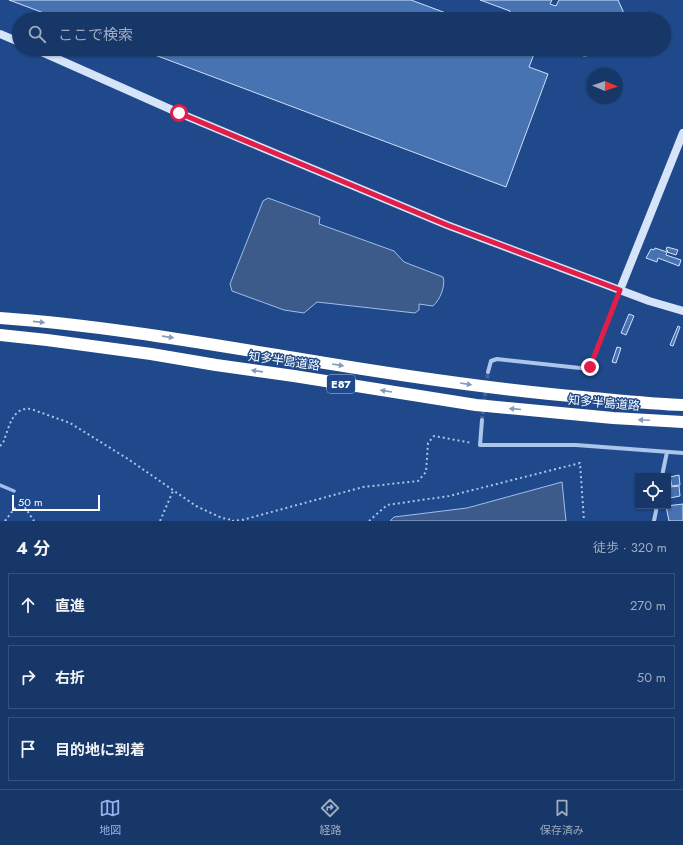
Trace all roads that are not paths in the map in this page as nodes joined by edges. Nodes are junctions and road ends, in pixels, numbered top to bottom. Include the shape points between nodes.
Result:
1 (0, 34) edge
2 (12, 39) edge
3 (51, 56) edge
4 (683, 133) edge
5 (620, 290) junction
6 (683, 311) edge
7 (0, 318) edge
8 (0, 335) edge
9 (488, 372) tunnel mouth
10 (683, 405) edge
11 (482, 420) tunnel mouth
12 (683, 422) edge
13 (667, 452) junction
14 (683, 453) edge
15 (663, 473) edge
16 (656, 509) edge
17 (654, 521) edge

1 - 2 street
3 - 5 street via 179,113 447,225
4 - 5 street
5 - 6 street
5 - 9 street via 590,367 497,359 491,362
7 -> 10 highway, 知多半島道路 / E87 via 190,340 480,386
12 -> 8 highway, 知多半島道路 / E87 via 476,405 151,354
11 - 13 street via 480,445 576,445
13 - 14 street
13 - 15 street
16 - 17 street

